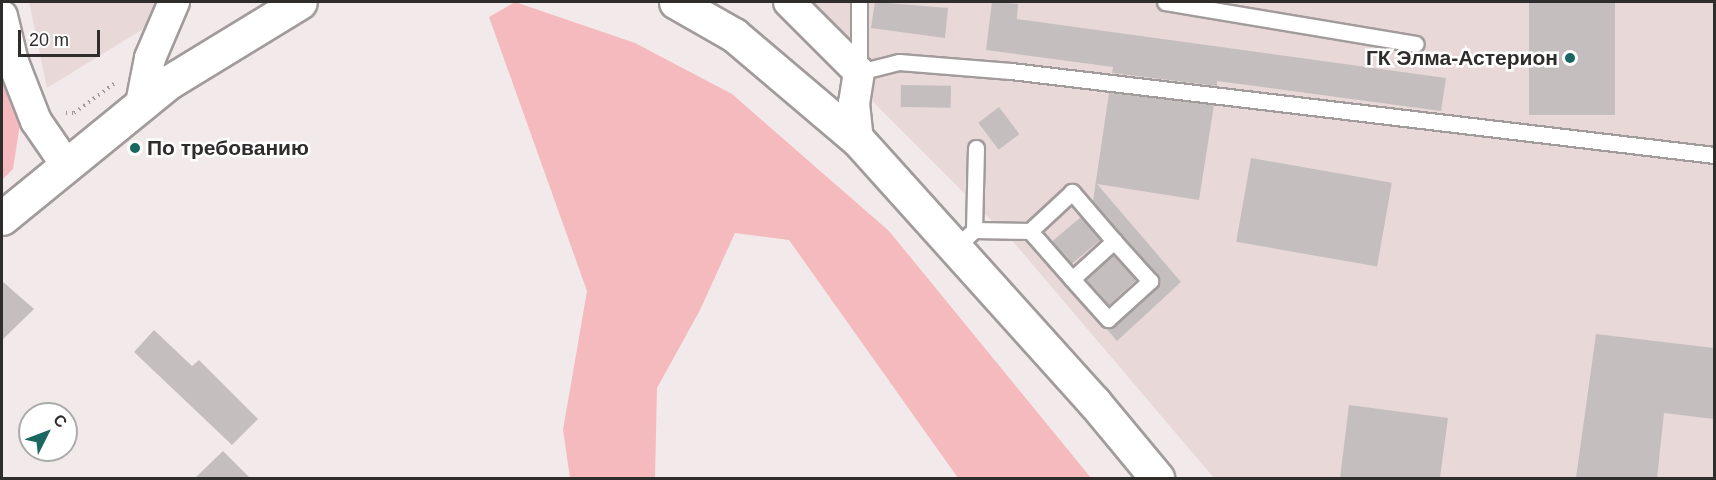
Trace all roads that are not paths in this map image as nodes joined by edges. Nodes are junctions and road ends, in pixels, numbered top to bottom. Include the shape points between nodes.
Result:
1 (174, 2) edge
2 (300, 2) edge
3 (676, 2) edge
4 (789, 2) edge
5 (859, 2) edge
6 (1165, 2) edge
7 (2, 16) edge
8 (1415, 44) dead end
9 (859, 72) junction
10 (141, 104) junction
11 (858, 140) junction
12 (976, 148) dead end
13 (1714, 155) edge
14 (65, 163) junction
15 (2, 218) edge
16 (1030, 231) junction
17 (965, 239) junction
18 (1114, 241) junction
19 (1072, 279) junction
20 (1157, 478) edge

1 - 10 street via 150,58
2 - 10 main road via 169,82
3 - 11 main road via 734,35
4 - 9 street
5 - 9 lane
6 - 8 lane
7 - 14 street via 13,62 36,121
9 - 11 street via 854,103
9 - 13 lane via 898,62 1011,71
10 - 14 main road
11 - 17 main road
12 - 17 lane
14 - 15 main road
16 - 17 lane
16 - 18 lane via 1072,192
16 - 19 lane
17 - 20 main road
18 - 19 lane
18 - 19 lane via 1150,281 1133,297 1108,319

